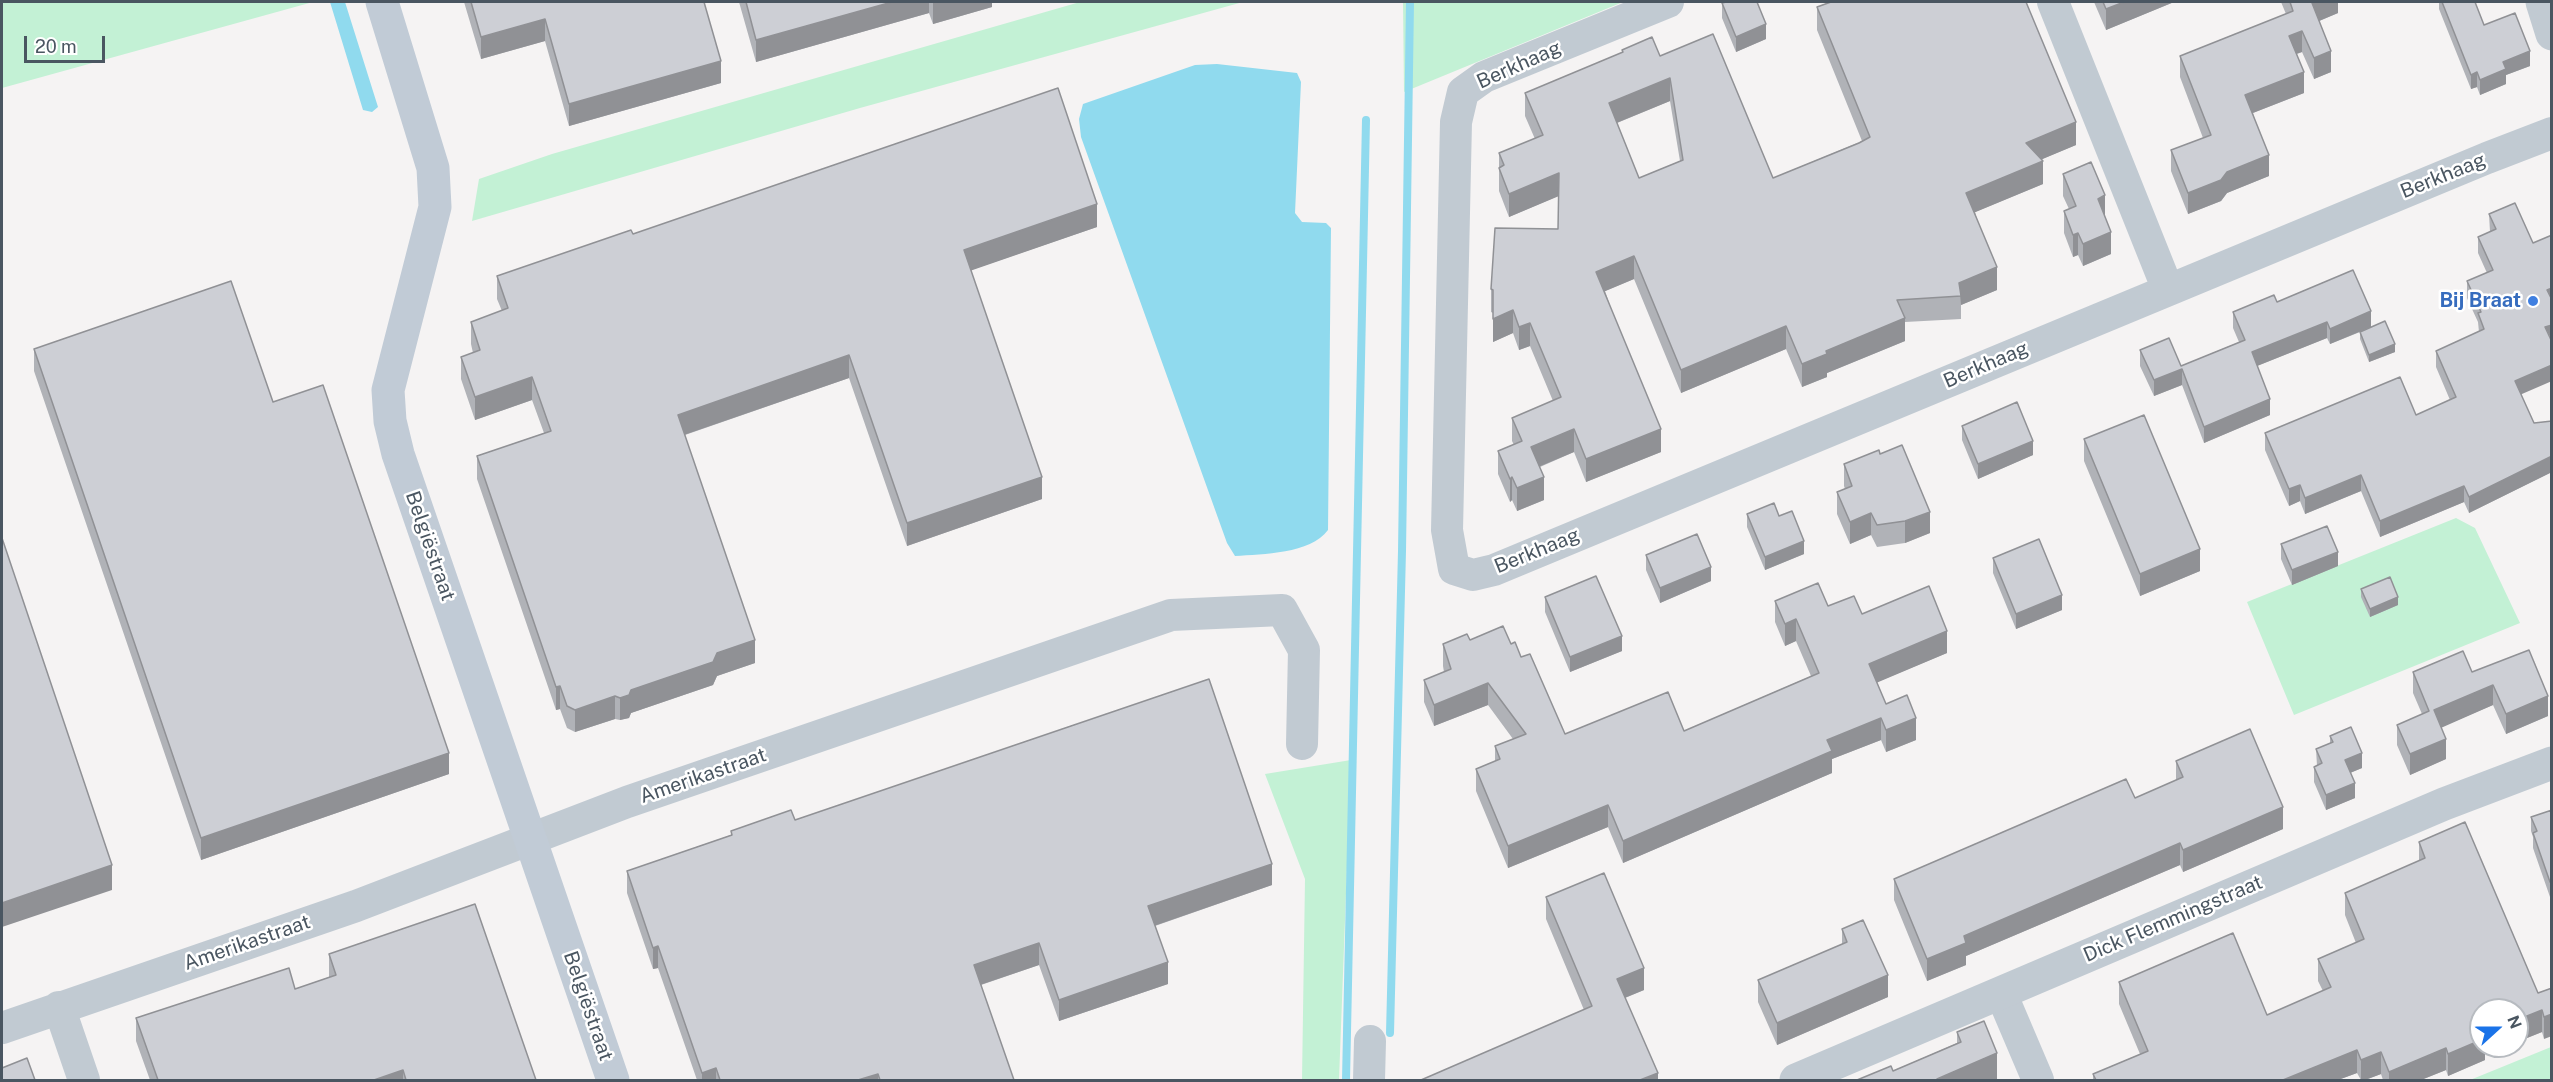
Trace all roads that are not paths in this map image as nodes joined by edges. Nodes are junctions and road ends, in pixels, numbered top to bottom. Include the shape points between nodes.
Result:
1 (382, 2) edge
2 (1668, 2) edge
3 (2053, 2) edge
4 (2542, 2) edge
5 (2552, 34) edge
6 (2552, 133) edge
7 (2168, 290) junction
8 (1302, 744) dead end
9 (2552, 763) edge
10 (531, 838) junction
11 (2001, 993) junction
12 (59, 1007) junction
13 (2, 1028) edge
14 (1370, 1041) dead end
15 (84, 1080) edge
16 (613, 1080) edge
17 (1368, 1080) edge
18 (1796, 1080) edge
19 (2038, 1080) edge

1 - 10 main road, Belgiëstraat via 434,168 435,207 388,390 390,421 402,466
2 - 7 street, Berkhaag via 1484,77 1463,92 1456,122 1447,530 1454,569 1473,575 1494,570
3 - 7 street
4 - 5 street
6 - 7 street, Berkhaag
8 - 10 street, Amerikastraat via 1304,650 1282,610 1172,615
9 - 11 street, Dick Flemmingstraat via 2444,804
10 - 12 street, Amerikastraat via 356,906
10 - 16 main road, Belgiëstraat
11 - 18 street, Dick Flemmingstraat
11 - 19 street
12 - 13 street, Amerikastraat
12 - 15 street
14 - 17 street

